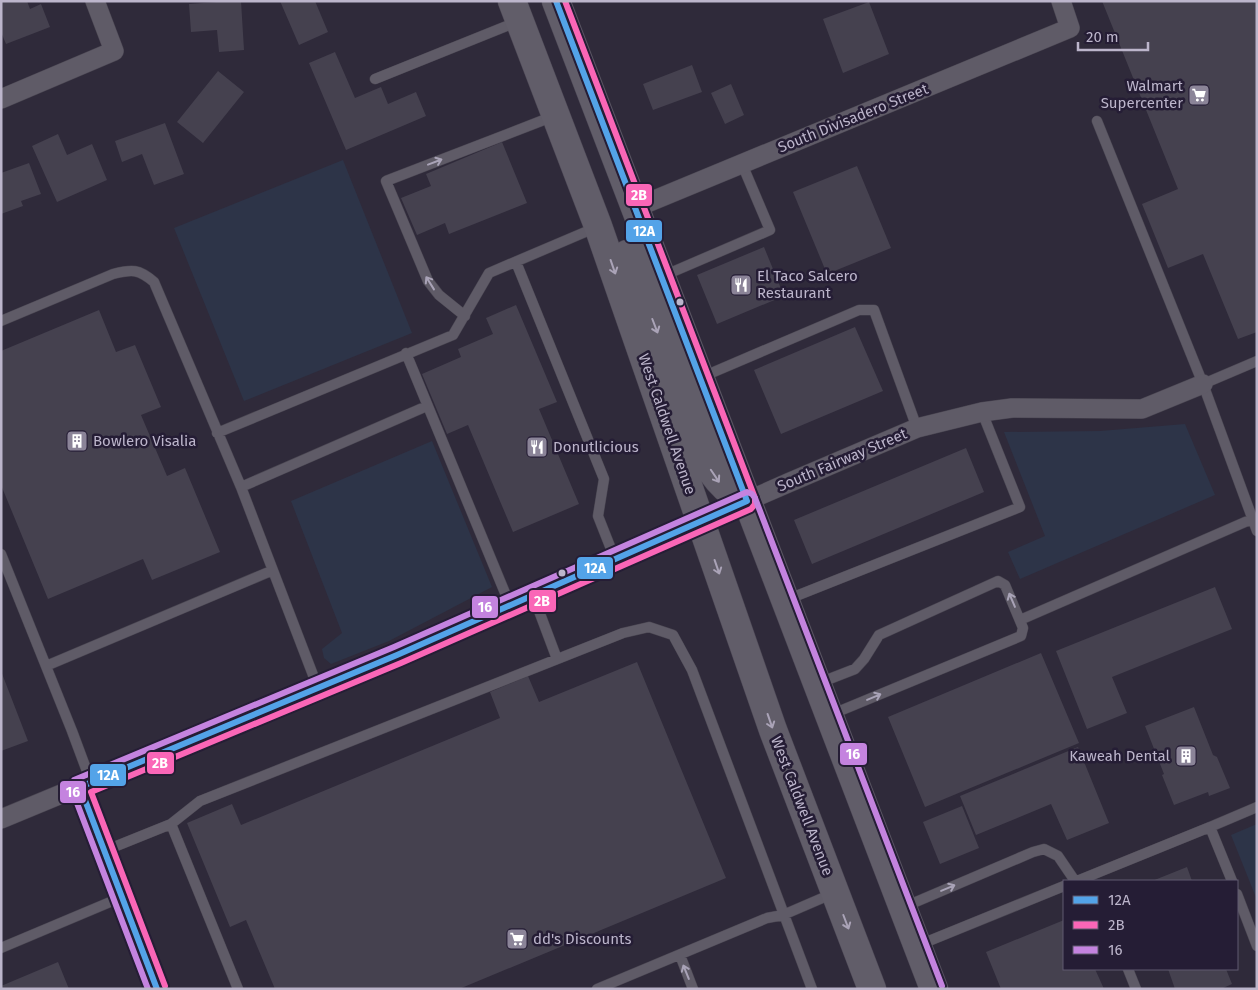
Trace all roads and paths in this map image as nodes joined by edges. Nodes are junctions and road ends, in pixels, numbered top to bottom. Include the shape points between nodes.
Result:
1 (95, 1) edge
2 (556, 1) edge
3 (1061, 1) edge
4 (516, 11) edge
5 (375, 79) dead end
6 (1, 99) edge
7 (557, 115) junction
8 (1097, 121) dead end
9 (574, 160) junction
10 (742, 164) junction
11 (635, 208) junction
12 (598, 226) junction
13 (516, 262) junction
14 (662, 277) junction
15 (465, 316) junction
16 (1, 321) edge
17 (406, 353) junction
18 (1257, 361) edge
19 (701, 378) junction
20 (1203, 384) junction
21 (427, 406) junction
22 (982, 412) junction
23 (917, 428) junction
24 (217, 433) junction
25 (241, 487) junction
26 (747, 501) junction
27 (1252, 519) junction
28 (701, 521) junction
29 (1257, 531) edge
30 (1, 554) edge
31 (615, 559) junction
32 (272, 571) junction
33 (533, 595) junction
34 (786, 600) junction
35 (510, 605) junction
36 (1020, 620) junction
37 (557, 659) junction
38 (46, 666) junction
39 (817, 684) junction
40 (318, 688) junction
41 (829, 716) junction
42 (85, 784) junction
43 (1257, 807) edge
44 (1, 819) edge
45 (171, 824) junction
46 (1210, 826) junction
47 (104, 851) junction
48 (1092, 878) edge
49 (1075, 880) edge
50 (1232, 880) edge
51 (1063, 886) edge
52 (835, 892) junction
53 (122, 897) junction
54 (1238, 897) edge
55 (903, 907) junction
56 (783, 915) junction
57 (918, 946) junction
58 (1257, 946) edge
59 (1, 948) edge
60 (680, 955) junction
61 (1128, 970) edge
62 (157, 989) edge
63 (238, 989) edge
64 (597, 989) edge
65 (693, 989) edge
66 (812, 989) edge
67 (872, 989) edge
68 (934, 989) edge
69 (1136, 989) edge

1 - 6 street via 114,51
2 - 11 main road
3 - 10 street, South Divisadero Street via 1070,28
4 - 5 lane
4 - 7 main road, West Caldwell Avenue
7 - 9 main road, West Caldwell Avenue
15 -> 7 lane via 438,295 428,281 386,181
8 - 20 lane
9 - 12 main road, West Caldwell Avenue
9 -> 26 main road via 597,176 712,472 727,490
10 - 11 street, South Divisadero Street
10 - 14 lane via 770,230
11 - 14 main road
12 - 13 lane
12 -> 28 main road, West Caldwell Avenue
13 - 15 lane via 489,274
13 - 31 lane via 604,478 598,516
14 - 19 main road
15 - 17 lane via 453,334
16 - 24 lane via 113,274 129,270 144,273 154,282
17 - 21 lane
17 - 24 lane
18 - 20 lane
19 - 23 lane via 859,310 874,310
19 - 26 main road
20 - 22 street, South Fairway Street via 1142,409 1012,408
20 - 27 lane
21 - 25 lane
21 - 35 lane
22 - 23 street, South Fairway Street
22 - 34 lane via 1020,507
23 - 26 street, South Fairway Street
24 - 25 lane
25 - 32 lane
26 - 28 street, South Fairway Street
26 - 34 main road
27 - 29 lane
27 - 36 lane
28 - 31 street, South Fairway Street
28 -> 52 main road, West Caldwell Avenue
30 - 38 lane
31 - 33 street, South Fairway Street
32 - 38 lane
32 - 40 lane
33 - 35 street, South Fairway Street
33 - 37 lane
34 - 39 main road
35 - 40 street, South Fairway Street
36 -> 39 lane via 1006,585 998,581 879,635 855,669
41 -> 36 lane via 1021,636
37 - 45 lane via 200,800
37 - 56 lane via 623,633 649,627 673,635 692,670
38 - 42 lane
39 - 41 main road
40 - 42 street, South Fairway Street
41 - 55 main road
42 - 44 street, South Fairway Street
42 - 47 street
43 - 46 lane
45 - 47 lane
45 - 63 lane
46 - 48 lane
46 - 50 lane
47 - 53 street
55 -> 49 lane via 1044,849 1058,856
51 - 57 lane
52 - 56 lane
52 -> 67 main road, West Caldwell Avenue
53 - 59 lane
53 - 62 street
54 - 58 lane
55 - 57 main road
56 - 60 lane via 767,918
56 - 66 lane
57 - 68 main road
60 - 64 lane
65 -> 60 lane
61 - 69 lane

